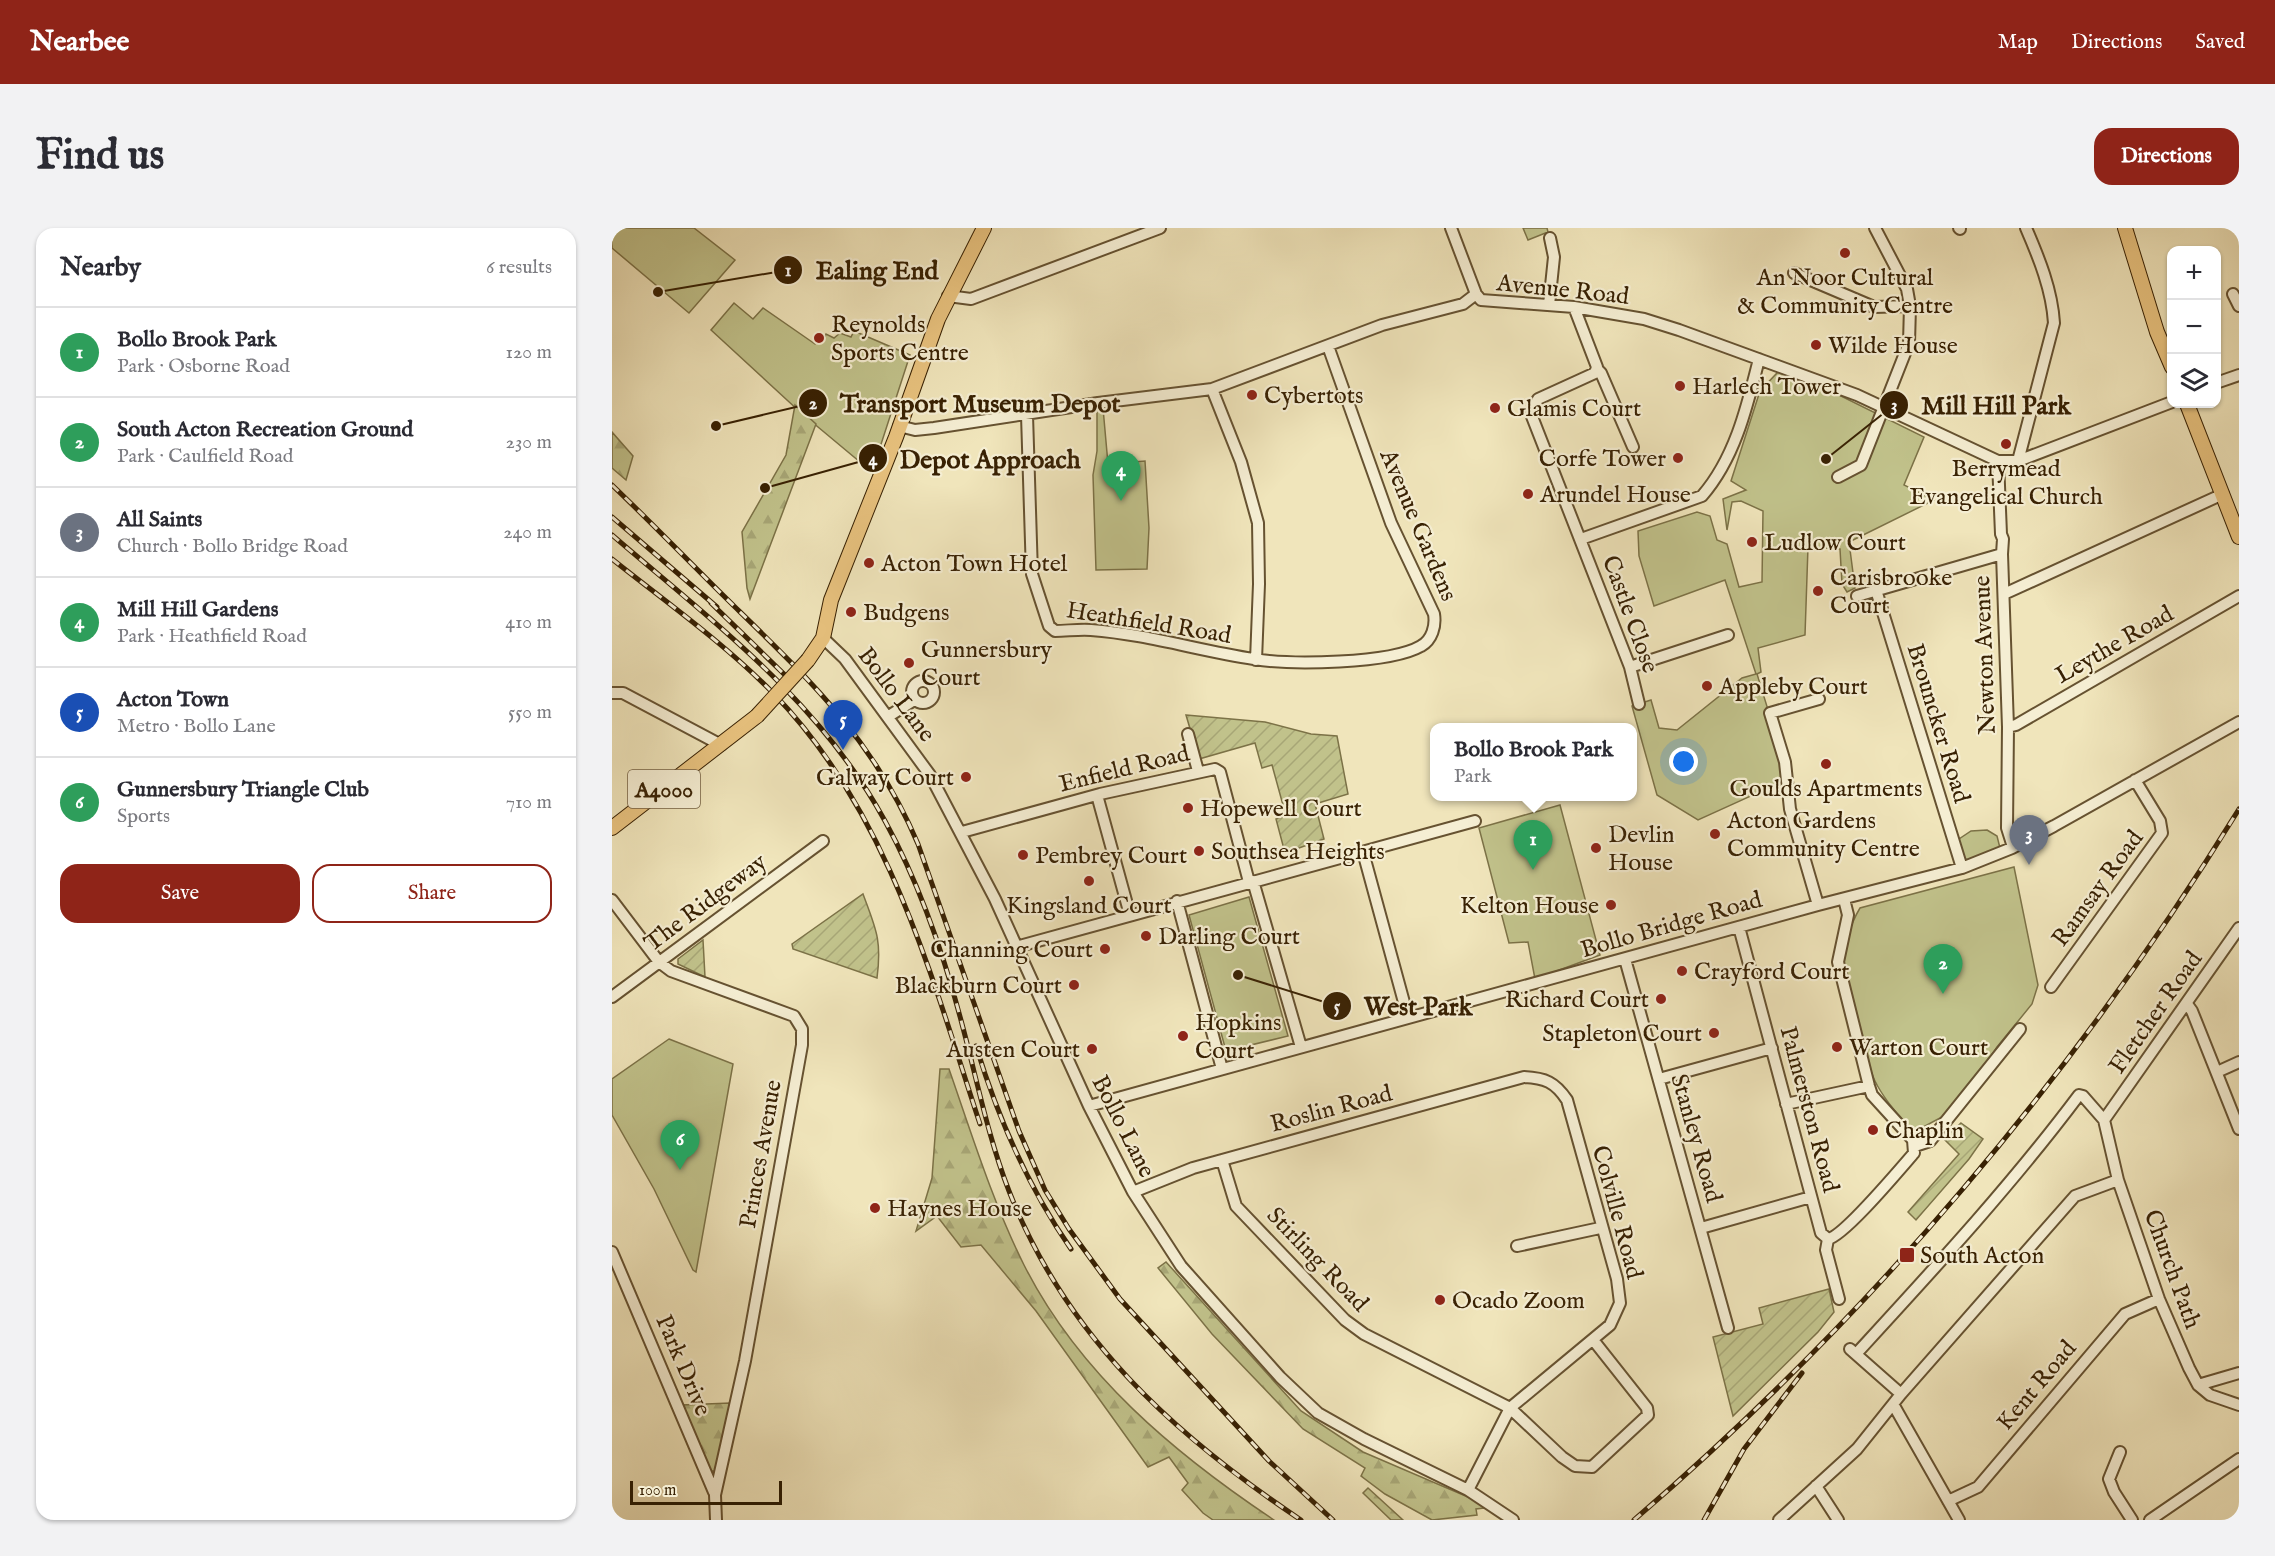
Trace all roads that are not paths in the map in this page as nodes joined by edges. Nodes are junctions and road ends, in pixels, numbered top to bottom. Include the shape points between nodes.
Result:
1 (984, 228) edge
2 (1160, 228) edge
3 (1451, 228) edge
4 (1875, 228) edge
5 (2025, 228) edge
6 (2125, 228) edge
7 (1550, 238) dead end
8 (1794, 273) dead end
9 (2233, 294) dead end
10 (948, 296) junction
11 (1472, 298) junction
12 (1549, 305) junction
13 (1910, 306) junction
14 (2239, 306) edge
15 (1574, 307) junction
16 (1328, 346) junction
17 (2167, 355) edge
18 (1759, 359) junction
19 (1597, 369) junction
20 (2239, 375) edge
21 (2221, 382) edge
22 (1212, 389) junction
23 (2167, 404) edge
24 (1883, 408) junction
25 (2189, 408) edge
26 (1027, 415) junction
27 (899, 426) junction
28 (1633, 447) dead end
29 (1998, 461) junction
30 (2018, 461) junction
31 (1838, 477) dead end
32 (2223, 494) junction
33 (2239, 537) edge
34 (1581, 539) junction
35 (2001, 554) junction
36 (1876, 590) junction
37 (2004, 594) junction
38 (1857, 596) dead end
39 (2239, 596) edge
40 (1728, 635) dead end
41 (823, 638) junction
42 (1256, 660) junction
43 (1276, 660) joint
44 (1630, 667) junction
45 (612, 693) edge
46 (1819, 699) dead end
47 (914, 700) dead end
48 (1639, 704) dead end
49 (889, 716) junction
50 (2239, 722) edge
51 (2008, 727) junction
52 (1188, 734) dead end
53 (721, 745) junction
54 (1198, 771) junction
55 (2135, 780) junction
56 (1097, 795) junction
57 (1475, 821) dead end
58 (612, 828) edge
59 (962, 832) junction
60 (823, 841) dead end
61 (2013, 847) junction
62 (1363, 852) junction
63 (1962, 868) junction
64 (1251, 882) junction
65 (1844, 899) junction
66 (612, 900) edge
67 (1178, 902) junction
68 (1818, 905) junction
69 (1130, 915) junction
70 (1739, 927) junction
71 (2239, 928) edge
72 (1016, 947) junction
73 (1625, 959) junction
74 (659, 962) junction
75 (2051, 987) dead end
76 (612, 997) edge
77 (2187, 1004) junction
78 (1408, 1017) junction
79 (2020, 1029) dead end
80 (1301, 1047) junction
81 (1772, 1048) junction
82 (2239, 1062) edge
83 (1222, 1069) junction
84 (2217, 1071) junction
85 (1544, 1078) joint
86 (1659, 1079) junction
87 (1869, 1086) junction
88 (1786, 1104) junction
89 (1089, 1106) junction
90 (2104, 1120) junction
91 (2239, 1129) edge
92 (1915, 1146) junction
93 (1222, 1160) junction
94 (2118, 1180) junction
95 (1133, 1192) junction
96 (1812, 1197) junction
97 (1600, 1228) junction
98 (1701, 1228) junction
99 (1828, 1239) junction
100 (1517, 1246) dead end
101 (612, 1252) edge
102 (1839, 1299) dead end
103 (2159, 1299) junction
104 (1728, 1328) dead end
105 (1594, 1341) junction
106 (2239, 1373) edge
107 (2198, 1385) junction
108 (1901, 1394) junction
109 (1893, 1404) junction
110 (2239, 1405) edge
111 (1510, 1408) junction
112 (2120, 1452) dead end
113 (2239, 1459) edge
114 (1816, 1486) junction
115 (1468, 1490) junction
116 (715, 1495) junction
117 (1948, 1501) junction
118 (716, 1520) edge
119 (1514, 1520) edge
120 (1779, 1520) edge
121 (1838, 1520) edge
122 (1959, 1520) edge
123 (2132, 1520) edge
124 (2150, 1520) edge

1 - 10 main road, A4000
2 - 10 street via 971,299
3 - 11 street
4 - 13 street via 1901,273
5 - 30 street via 2044,277 2054,323
6 - 17 main road
7 - 12 street via 1554,257
8 - 13 street via 1874,307
9 - 14 street
10 - 27 main road, A4000
11 - 12 street, Avenue Road
11 - 16 street, Avenue Road
12 - 15 street, Avenue Road
13 - 24 street via 1909,343
15 - 18 street, Avenue Road via 1644,319
15 - 19 street
16 - 22 street, Avenue Road
16 - 43 street, Avenue Gardens via 1390,523 1429,601 1435,622 1422,646 1396,656 1356,661
18 - 24 street, Avenue Road
18 - 34 street via 1728,458 1702,496
19 - 28 street
19 - 34 street, Castle Close via 1595,374 1538,399 1531,414
20 - 21 street
22 - 26 street, Avenue Road
22 - 42 street via 1258,523
23 - 30 street, Avenue Road
24 - 29 street, Avenue Road
24 - 31 street via 1861,465
25 - 32 main road
26 - 27 street, Avenue Road via 915,430
26 - 42 street, Heathfield Road via 1032,574 1049,626 1055,631 1091,630
27 - 41 main road, A4000 via 831,600
29 - 30 street, Avenue Road
29 - 35 street, Newton Avenue
32 - 33 main road
32 - 37 street
34 - 44 street, Castle Close
35 - 36 street
35 - 37 street, Newton Avenue
36 - 38 street
36 - 63 street, Brouncker Road
37 - 51 street, Newton Avenue
39 - 51 street, Leythe Road
40 - 44 street
41 - 49 street, Bollo Lane via 845,659
41 - 53 main road, A4000, bridge via 757,716
42 - 43 street, Heathfield Road
44 - 48 street, Castle Close
45 - 53 street via 623,693
46 - 68 street via 1770,713 1785,762 1790,809
47 - 49 street
49 - 59 street, Bollo Lane via 930,775
50 - 55 street, Bollo Bridge Road
51 - 61 street, Newton Avenue via 2007,828
52 - 54 street
53 - 58 main road, A4000
54 - 56 street, Enfield Road
54 - 64 street, Enfield Road via 1220,772
55 - 61 street, Bollo Bridge Road
55 - 75 street, Ramsay Road via 2160,821 2162,833
56 - 59 street, Enfield Road
56 - 69 street
57 - 62 street
59 - 72 street, Bollo Lane
60 - 74 street, The Ridgeway
61 - 63 street, Bollo Bridge Road
62 - 64 street
62 - 78 street
63 - 65 street, Bollo Bridge Road
64 - 67 street via 1229,884
64 - 80 street
65 - 68 street, Bollo Bridge Road
65 - 87 street via 1848,915 1838,962
66 - 74 street, Princes Avenue
67 - 69 street
67 - 83 street
68 - 70 street, Bollo Bridge Road
69 - 72 street
70 - 73 street, Bollo Bridge Road
70 - 81 street, Palmerston Road
71 - 77 street, Fletcher Road
72 - 89 street, Bollo Lane
73 - 78 street, Bollo Bridge Road
73 - 86 street, Stanley Road
74 - 76 street, The Ridgeway
74 - 116 street, Princes Avenue via 683,978 794,1016 802,1029 745,1361
77 - 84 street
77 - 90 street, Fletcher Road
78 - 80 street, Bollo Bridge Road
79 - 92 street via 1930,1141
80 - 83 street, Bollo Bridge Road
81 - 86 street
81 - 88 street, Palmerston Road
82 - 84 street
83 - 89 street, Bollo Bridge Road
84 - 91 street
85 - 93 street, Roslin Road via 1524,1077
85 - 97 street, Colville Road via 1567,1100
86 - 98 street, Stanley Road
87 - 88 street
87 - 92 street via 1872,1095
88 - 96 street, Palmerston Road
89 - 95 street, Bollo Lane
90 - 94 street, Church Path
90 - 108 street via 2079,1095 1959,1242 1853,1351
92 - 99 street via 1914,1153 1868,1203 1837,1235
93 - 95 street, Roslin Road via 1193,1167
93 - 111 street, Stirling Road via 1236,1206 1345,1320 1364,1335
94 - 103 street, Church Path
94 - 108 street via 2075,1196
95 - 115 street, Bollo Lane via 1181,1266 1280,1377 1318,1413
96 - 98 street
96 - 99 street, Palmerston Road via 1821,1233
97 - 100 street
97 - 105 street, Colville Road via 1617,1279 1620,1303 1610,1325
98 - 104 street, Stanley Road
99 - 102 street, Palmerston Road via 1826,1250
101 - 116 street, Park Drive
103 - 107 street, Church Path
103 - 117 street, Kent Road via 2125,1314 1978,1486
105 - 111 street, Colville Road
105 - 111 street, Stirling Road via 1635,1392 1648,1415 1592,1467 1575,1466 1562,1457
106 - 107 street
107 - 110 street via 2216,1398
108 - 109 street
109 - 114 street via 1857,1449
109 - 117 street
111 - 115 street, Colville Road
112 - 123 street via 2109,1479
113 - 124 street
114 - 120 street
114 - 121 street
115 - 119 street, Bollo Lane
116 - 118 street, Princes Avenue
117 - 122 street

